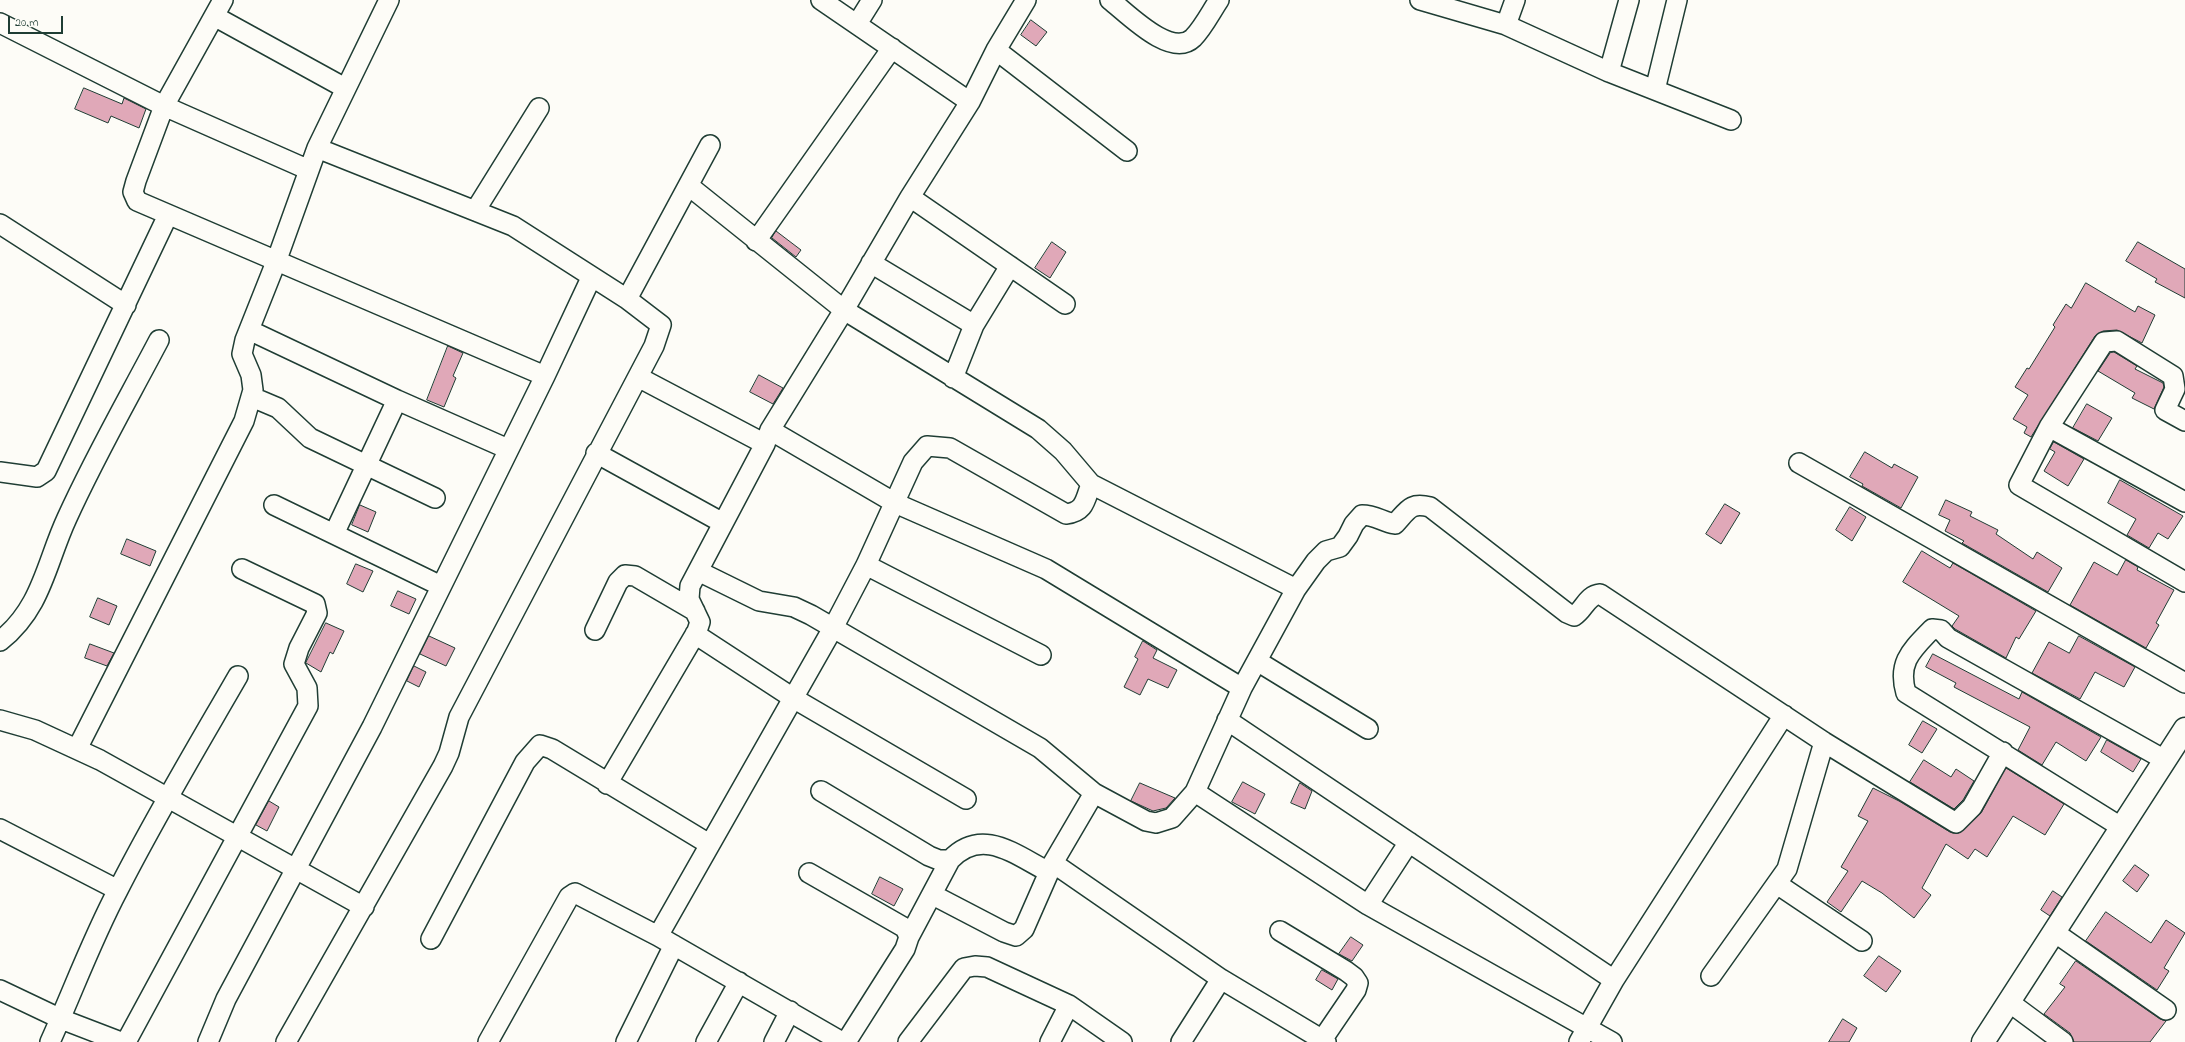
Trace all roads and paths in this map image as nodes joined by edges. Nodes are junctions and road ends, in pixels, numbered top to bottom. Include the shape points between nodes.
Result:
1 (389, 0) edge
2 (821, 0) edge
3 (872, 0) edge
4 (1026, 0) edge
5 (1110, 0) edge
6 (1219, 0) edge
7 (1420, 0) edge
8 (1515, 0) edge
9 (1629, 0) edge
10 (1676, 0) edge
11 (219, 8) edge
12 (0, 23) edge
13 (857, 24) junction
14 (1506, 25) junction
15 (892, 48) junction
16 (996, 50) junction
17 (1609, 72) junction
18 (345, 88) junction
19 (1656, 90) junction
20 (970, 102) junction
21 (164, 106) junction
22 (539, 108) dead end
23 (1731, 120) dead end
24 (710, 145) dead end
25 (317, 148) junction
26 (1127, 151) dead end
27 (310, 170) junction
28 (689, 186) junction
29 (910, 197) junction
30 (475, 211) junction
31 (168, 216) junction
32 (0, 224) edge
33 (756, 241) junction
34 (276, 262) junction
35 (871, 263) junction
36 (1010, 266) junction
37 (591, 278) junction
38 (627, 299) junction
39 (1065, 304) dead end
40 (126, 305) junction
41 (844, 310) junction
42 (974, 325) junction
43 (249, 330) junction
44 (159, 340) dead end
45 (545, 376) junction
46 (638, 377) junction
47 (953, 378) junction
48 (252, 397) junction
49 (397, 400) junction
50 (2185, 421) edge
51 (2049, 427) junction
52 (767, 437) junction
53 (508, 449) junction
54 (596, 453) junction
55 (1799, 463) dead end
56 (366, 466) junction
57 (0, 472) edge
58 (1091, 484) junction
59 (435, 498) dead end
60 (895, 502) junction
61 (2185, 502) edge
62 (274, 505) dead end
63 (723, 523) junction
64 (334, 534) junction
65 (866, 565) junction
66 (242, 569) dead end
67 (698, 572) junction
68 (2185, 582) edge
69 (441, 586) junction
70 (1296, 589) junction
71 (695, 611) junction
72 (833, 628) junction
73 (595, 630) dead end
74 (695, 634) junction
75 (0, 641) edge
76 (1040, 655) dead end
77 (1257, 661) junction
78 (238, 676) dead end
79 (2185, 683) edge
80 (1242, 688) junction
81 (793, 698) junction
82 (1784, 715) junction
83 (0, 720) edge
84 (1227, 720) junction
85 (1368, 729) dead end
86 (2185, 729) edge
87 (1824, 742) junction
88 (77, 749) junction
89 (2003, 752) junction
90 (2165, 760) junction
91 (607, 784) junction
92 (820, 791) dead end
93 (1195, 792) junction
94 (1094, 793) junction
95 (167, 797) junction
96 (966, 799) dead end
97 (2122, 827) junction
98 (0, 830) edge
99 (236, 836) junction
100 (1409, 842) junction
101 (709, 844) junction
102 (950, 860) junction
103 (297, 868) junction
104 (1051, 868) junction
105 (809, 873) dead end
106 (1777, 884) junction
107 (118, 890) junction
108 (933, 895) junction
109 (1368, 905) junction
110 (364, 907) junction
111 (1280, 931) dead end
112 (2054, 932) junction
113 (658, 936) junction
114 (909, 937) junction
115 (432, 939) dead end
116 (1862, 941) dead end
117 (674, 945) junction
118 (1710, 976) dead end
119 (1221, 979) junction
120 (1614, 980) junction
121 (739, 982) junction
122 (0, 990) edge
123 (2009, 1002) junction
124 (1069, 1005) junction
125 (2166, 1010) dead end
126 (790, 1011) junction
127 (61, 1019) junction
128 (1583, 1035) edge
129 (1324, 1041) edge
130 (50, 1042) edge
131 (121, 1042) edge
132 (126, 1042) edge
133 (208, 1042) edge
134 (286, 1042) edge
135 (488, 1042) edge
136 (626, 1042) edge
137 (706, 1042) edge
138 (774, 1042) edge
139 (842, 1042) edge
140 (846, 1042) edge
141 (908, 1042) edge
142 (1050, 1042) edge
143 (1122, 1042) edge
144 (1181, 1042) edge
145 (1612, 1042) edge
146 (1983, 1042) edge
147 (2063, 1042) edge

1 - 18 street
2 - 13 street
3 - 13 street
4 - 16 street
5 - 6 street via 1158,37 1170,43 1182,44 1193,38
7 - 14 street
8 - 14 street
9 - 17 street
10 - 19 street
11 - 18 street
11 - 21 street
12 - 21 street
13 - 15 street
14 - 17 street
15 - 20 street
15 - 33 street
16 - 20 street
16 - 26 street
17 - 19 street
18 - 25 street
19 - 23 street
20 - 29 street
21 - 27 street
21 - 31 street via 133,192 137,201
22 - 30 street
24 - 28 street
25 - 27 street
25 - 30 street
27 - 34 street
28 - 33 street
28 - 38 street
29 - 35 street
29 - 36 street
30 - 37 street via 513,226
31 - 34 street
31 - 40 street
32 - 40 street
33 - 41 street
34 - 43 street
34 - 45 street
35 - 41 street
35 - 42 street
36 - 39 street
36 - 42 street
37 - 38 street
37 - 45 street
38 - 46 street via 661,325 654,346
40 - 57 street via 46,471 37,477
41 - 47 street
41 - 52 street
42 - 47 street
43 - 48 street via 242,354 251,375
43 - 49 street
44 - 75 street via 67,517 35,600 11,632
45 - 53 street
46 - 52 street
46 - 54 street
47 - 58 street via 1038,429 1063,451
48 - 56 street via 278,408 310,438
48 - 88 street via 244,421
49 - 53 street
49 - 56 street
50 - 51 street via 2165,410 2175,389 2172,376 2117,341 2111,341 2104,342 2099,347
51 - 61 street
51 - 68 street via 2019,485
52 - 60 street
52 - 63 street
53 - 69 street
54 - 63 street
54 - 110 street via 459,716 449,754 443,766
55 - 79 street
56 - 59 street
56 - 64 street
58 - 60 street via 1081,508 1075,513 1066,514 950,448 927,446 913,462
58 - 70 street
60 - 65 street
60 - 80 street via 1046,569
62 - 64 street
63 - 67 street
64 - 69 street
65 - 72 street
65 - 76 street
66 - 99 street via 315,604 317,614 299,648 294,664 307,688 308,706
67 - 71 street via 690,586 689,599
67 - 72 street via 759,601 794,607
69 - 103 street via 372,727
70 - 77 street
70 - 82 street via 1326,551 1340,547 1362,515 1373,515 1384,522 1395,524 1410,507 1420,505 1430,508 1567,613 1574,616 1580,613 1591,597 1600,594
71 - 73 street via 635,576 625,575 618,582
71 - 74 street via 700,622
72 - 81 street
72 - 94 street via 1040,748
74 - 81 street
74 - 91 street
77 - 80 street
77 - 85 street
78 - 95 street
80 - 84 street
81 - 96 street
81 - 101 street
82 - 87 street
82 - 120 street
83 - 88 street via 35,730
84 - 93 street
84 - 100 street
86 - 90 main road
87 - 89 street via 1956,824 1972,807
87 - 106 street via 1787,869
88 - 95 street
89 - 90 street via 1906,693 1902,678 1907,656 1932,628 1941,630 1948,638
89 - 97 street
90 - 97 main road
91 - 101 street
91 - 115 street via 552,749 540,745 525,762
92 - 102 street via 929,856 939,860
93 - 94 street via 1172,818 1156,823 1146,821
93 - 109 street
94 - 104 street
95 - 99 street
95 - 107 street
97 - 112 main road
98 - 107 street
99 - 103 street
99 - 132 street
100 - 109 street
100 - 120 street
101 - 113 street
102 - 104 street via 958,851 970,844 984,843
102 - 108 street
103 - 110 street
103 - 133 street via 226,999
104 - 108 street via 1024,929 1016,936
104 - 119 street
105 - 114 street via 905,928
106 - 116 street
106 - 118 street
107 - 127 street
108 - 114 street
109 - 128 street
110 - 134 street
111 - 129 street via 1346,971 1358,983
112 - 123 main road
112 - 125 street
113 - 117 street
113 - 135 street via 586,897 575,893 569,896
114 - 140 street via 905,949
117 - 121 street
117 - 136 street
119 - 129 street
119 - 144 street
120 - 128 street
121 - 126 street
121 - 137 street
122 - 127 street
123 - 146 main road
123 - 147 street
124 - 141 street via 987,967 964,968
124 - 142 street
124 - 143 street
126 - 138 street
126 - 139 street
127 - 130 street
127 - 131 street
128 - 145 street

